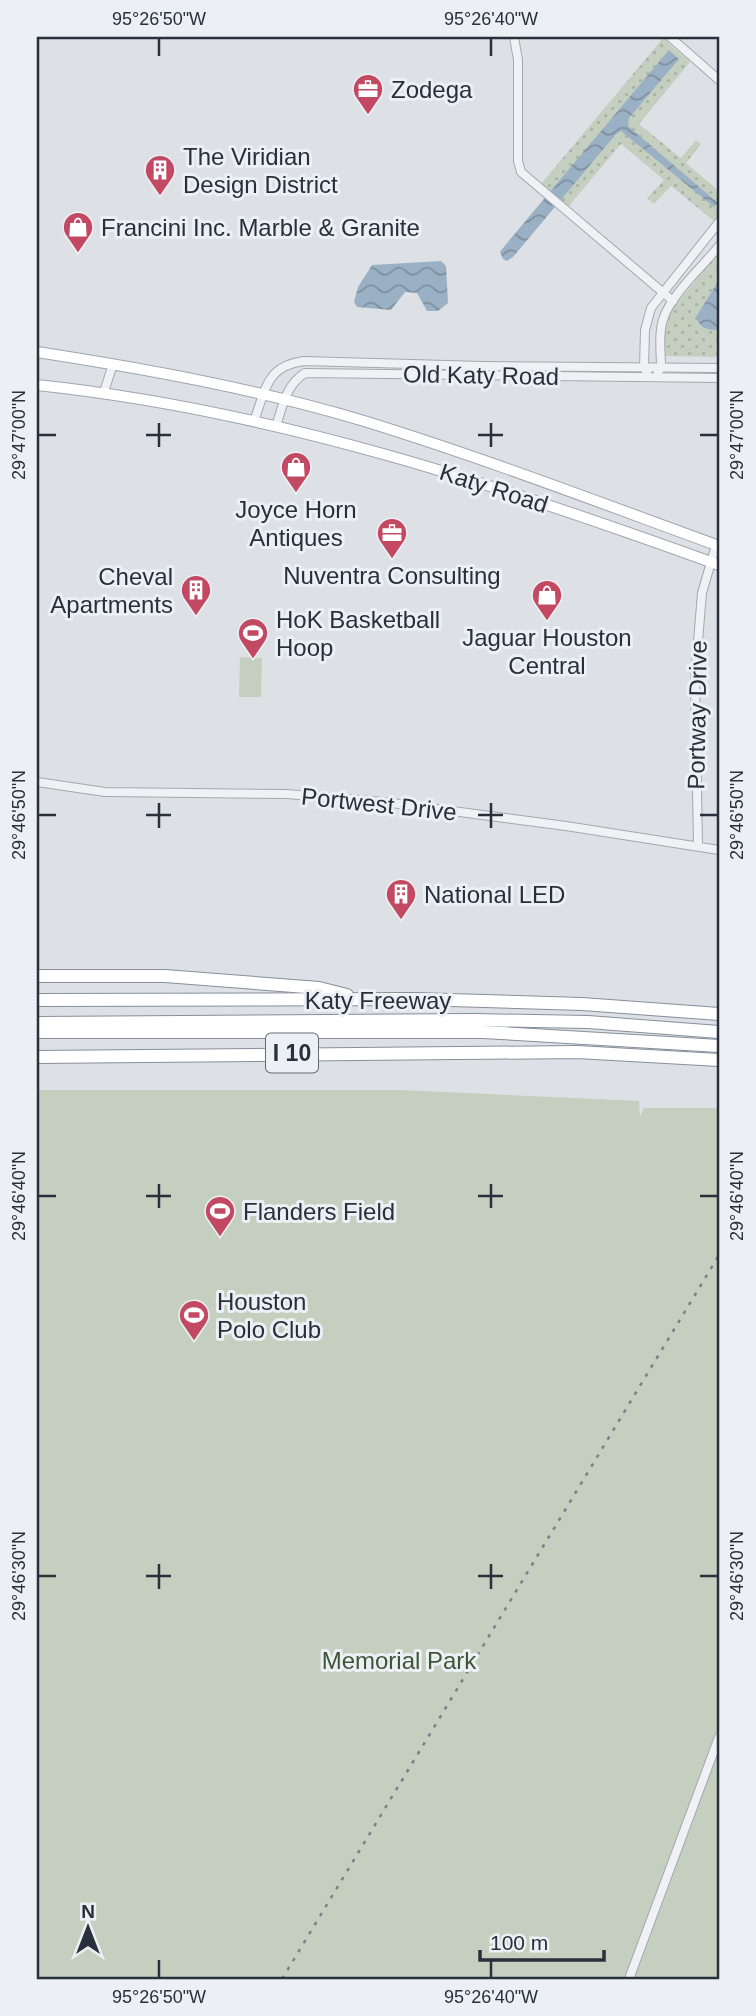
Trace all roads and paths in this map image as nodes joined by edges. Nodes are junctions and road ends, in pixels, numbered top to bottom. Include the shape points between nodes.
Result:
1 (514, 37) edge
2 (670, 37) edge
3 (718, 77) edge
4 (719, 222) edge
5 (719, 246) edge
6 (662, 292) junction
7 (673, 301) junction
8 (37, 352) edge
9 (113, 364) junction
10 (482, 366) junction
11 (644, 368) junction
12 (662, 368) junction
13 (719, 368) edge
14 (482, 376) junction
15 (653, 378) junction
16 (719, 378) edge
17 (37, 385) edge
18 (104, 392) junction
19 (274, 397) junction
20 (259, 421) junction
21 (276, 426) junction
22 (718, 546) edge
23 (715, 563) edge
24 (37, 782) edge
25 (698, 846) junction
26 (719, 850) edge
27 (37, 976) edge
28 (37, 1000) edge
29 (367, 1000) junction
30 (719, 1014) edge
31 (37, 1023) edge
32 (37, 1032) edge
33 (719, 1032) edge
34 (719, 1046) edge
35 (37, 1058) edge
36 (719, 1060) edge
37 (719, 1737) edge
38 (629, 1979) edge

1 - 6 street via 519,167 524,177
2 - 3 street
4 - 6 street
5 - 7 street
6 - 7 street
6 - 11 street via 645,322
7 - 12 street via 662,325
8 - 9 main road
9 - 18 street
9 - 19 main road
10 - 11 street, Old Katy Road
10 - 14 street
10 - 19 street, Old Katy Road via 290,363 278,369
11 - 12 street, Old Katy Road
11 - 15 street
12 - 13 street, Old Katy Road
12 - 15 street
14 - 15 street, Old Katy Road
14 - 19 street, Old Katy Road via 305,373
15 - 16 street, Old Katy Road
17 - 18 main road
18 - 20 main road
19 - 20 street, Old Katy Road
19 - 21 street, Old Katy Road
19 - 22 main road, Katy Road via 446,448
20 - 21 main road, Katy Road
21 - 23 main road, Katy Road via 407,459
22 - 23 street, Portway Drive
23 - 25 street, Portway Drive via 700,606 695,677
24 - 25 street, Portwest Drive via 105,792 287,794 384,802
25 - 26 street, Portwest Drive
27 - 29 highway via 165,976 318,988
28 - 29 highway, Katy Freeway / I 10
29 - 30 highway, Katy Freeway / I 10 via 582,1004
31 - 33 highway via 474,1020
32 - 34 highway via 483,1032
35 - 36 highway, I 10 via 577,1052
37 - 38 street

